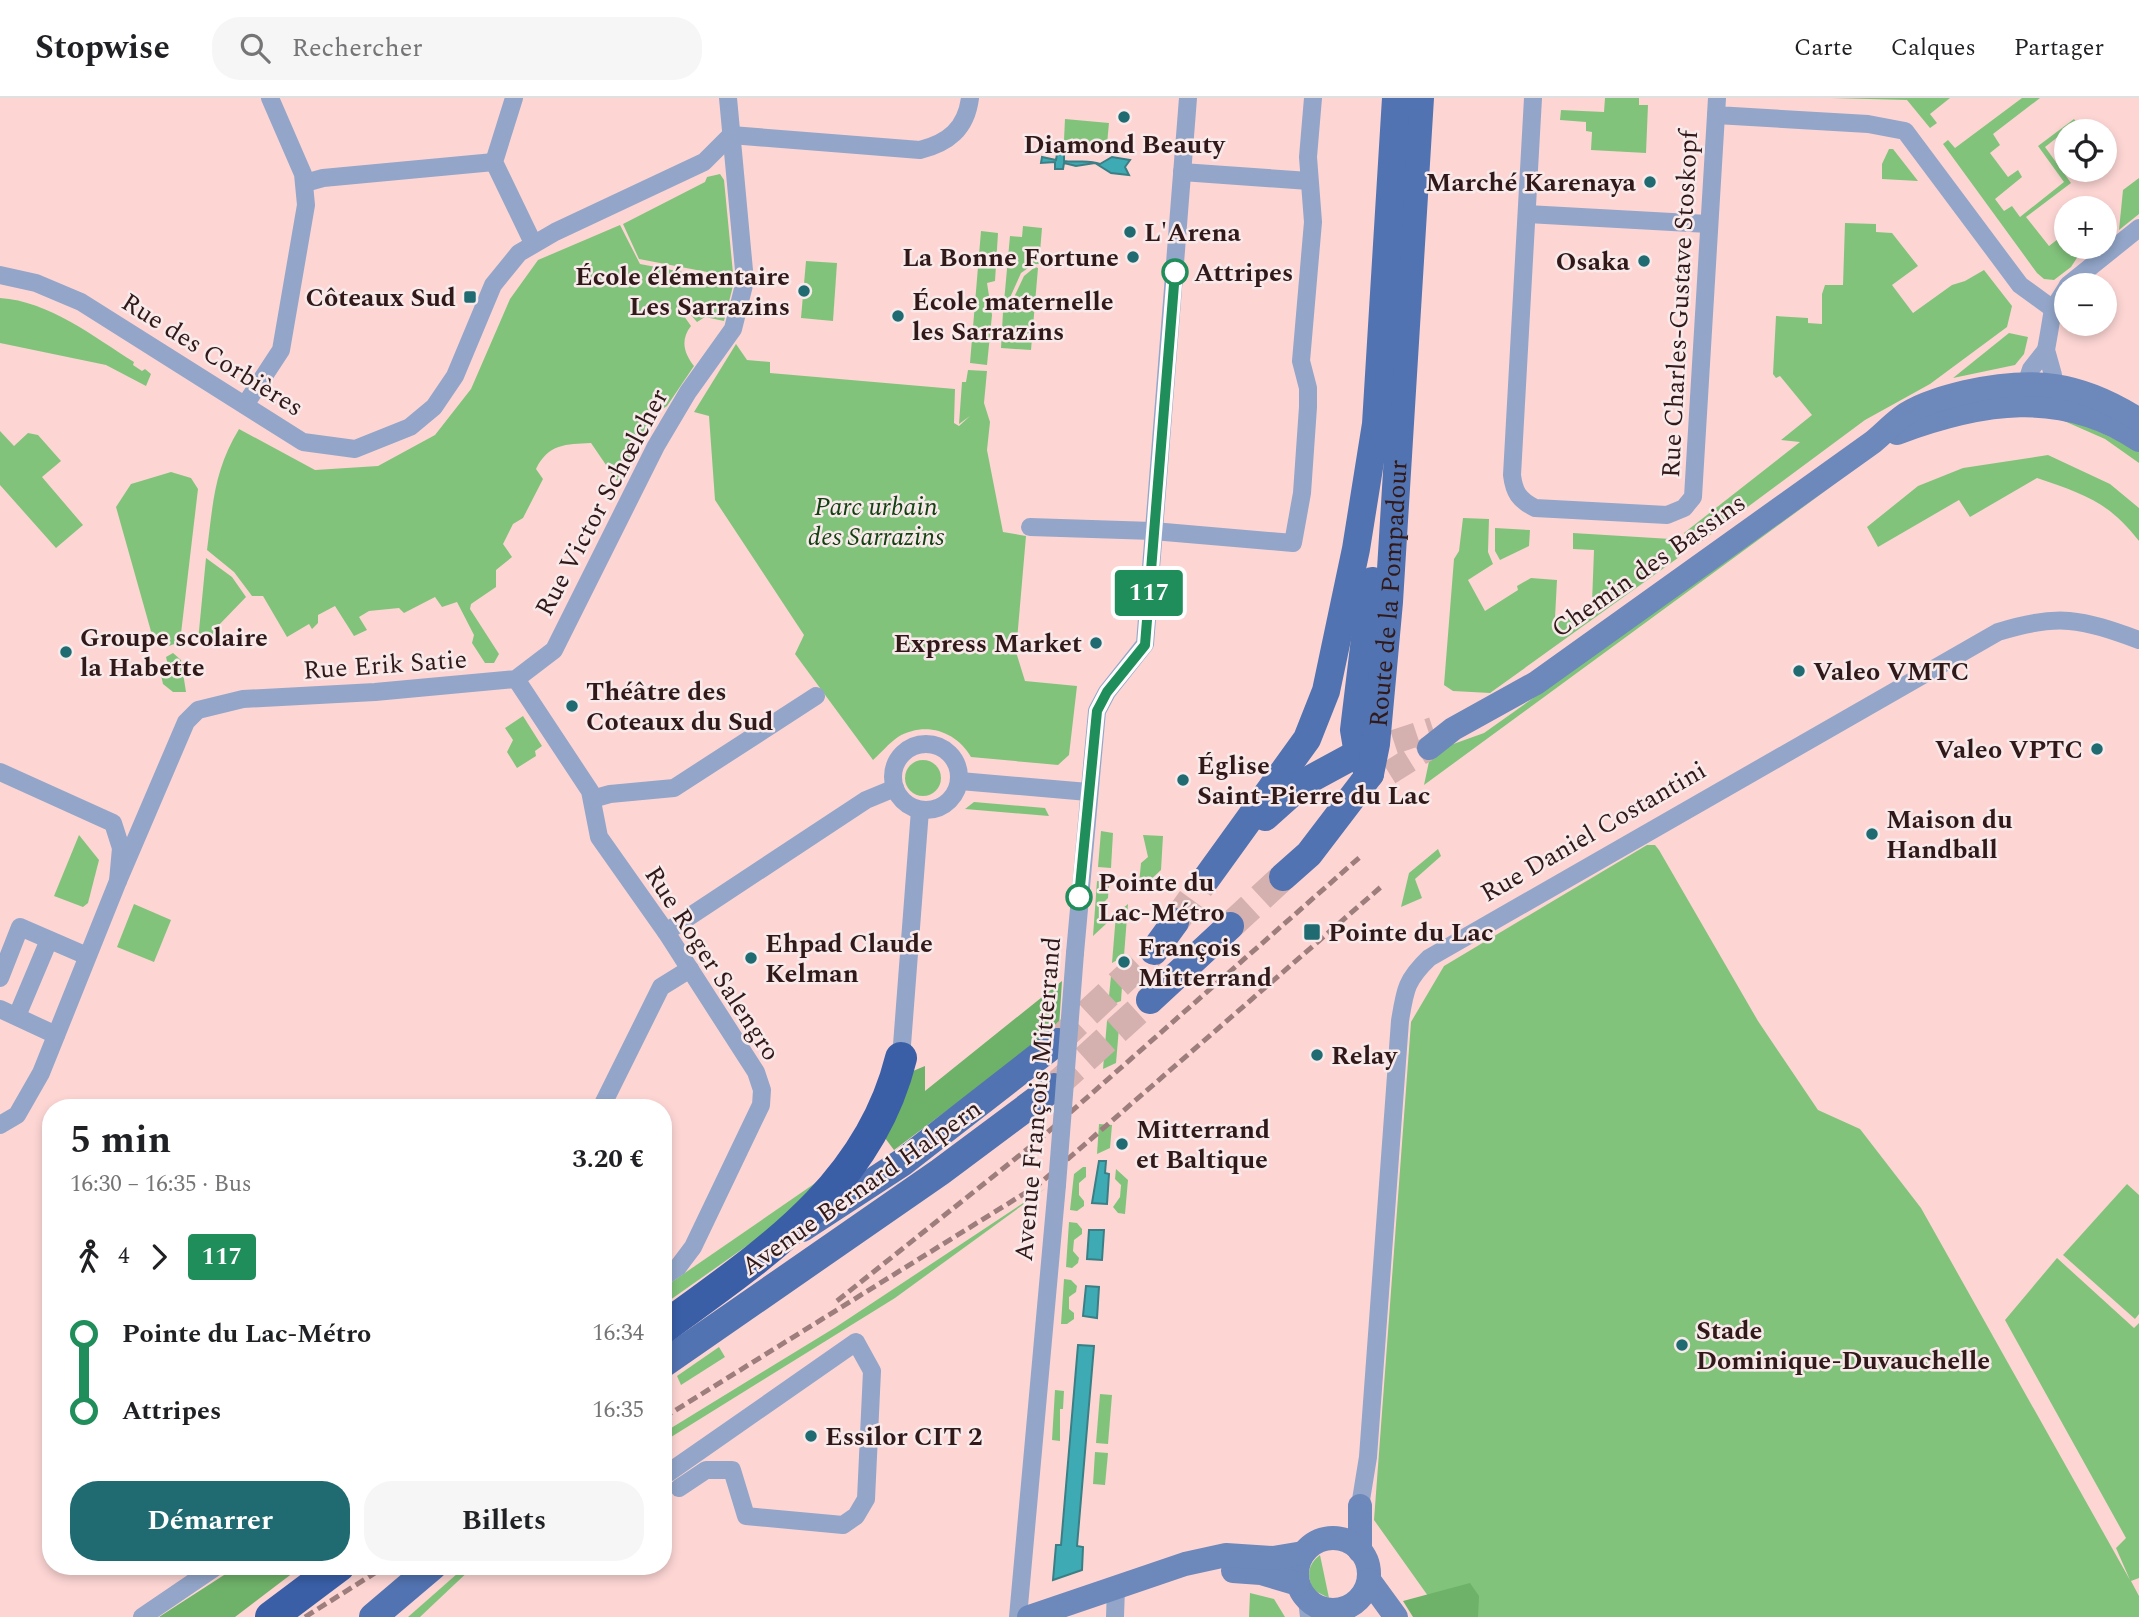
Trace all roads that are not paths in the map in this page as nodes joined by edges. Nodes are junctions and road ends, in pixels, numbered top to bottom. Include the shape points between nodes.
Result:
1 (270, 98) edge
2 (514, 98) edge
3 (728, 98) edge
4 (970, 98) edge
5 (1188, 98) edge
6 (1313, 98) edge
7 (1396, 98) edge
8 (1420, 98) edge
9 (1533, 98) edge
10 (1716, 107) edge
11 (732, 135) junction
12 (494, 162) junction
13 (1182, 172) junction
14 (1309, 181) junction
15 (305, 183) junction
16 (1527, 214) junction
17 (1708, 224) junction
18 (2139, 228) edge
19 (533, 243) junction
20 (2084, 273) edge
21 (0, 275) edge
22 (2053, 309) joint
23 (1384, 319) junction
24 (2046, 350) junction
25 (2023, 394) junction
26 (2049, 394) junction
27 (245, 405) junction
28 (2139, 420) edge
29 (2139, 440) edge
30 (1030, 527) dead end
31 (1153, 531) junction
32 (2139, 640) edge
33 (516, 680) junction
34 (816, 696) dead end
35 (1438, 735) tunnel mouth
36 (1377, 758) junction
37 (0, 772) edge
38 (960, 781) junction
39 (895, 788) junction
40 (1088, 792) junction
41 (592, 800) junction
42 (149, 806) junction
43 (920, 810) junction
44 (113, 823) junction
45 (1226, 851) junction
46 (1283, 877) tunnel mouth
47 (1206, 879) tunnel mouth
48 (118, 881) junction
49 (1175, 922) tunnel mouth
50 (1230, 926) tunnel mouth
51 (666, 932) junction
52 (49, 940) junction
53 (1154, 951) tunnel mouth
54 (88, 956) junction
55 (690, 969) junction
56 (0, 978) edge
57 (1150, 1000) tunnel mouth
58 (0, 1009) edge
59 (17, 1016) junction
60 (56, 1035) junction
61 (1057, 1042) tunnel mouth
62 (901, 1058) joint
63 (1054, 1087) tunnel mouth
64 (605, 1099) edge
65 (0, 1125) edge
66 (783, 1240) junction
67 (672, 1271) edge
68 (672, 1321) edge
69 (672, 1358) edge
70 (672, 1469) edge
71 (679, 1488) dead end
72 (1360, 1506) joint
73 (1350, 1545) junction
74 (1303, 1553) junction
75 (1198, 1561) junction
76 (204, 1575) edge
77 (327, 1575) edge
78 (422, 1575) edge
79 (1369, 1580) junction
80 (1116, 1588) junction
81 (1304, 1600) edge
82 (1339, 1611) edge
83 (142, 1617) edge
84 (271, 1617) edge
85 (373, 1617) edge
86 (1018, 1617) edge
87 (1029, 1617) edge
88 (1115, 1617) edge
89 (1381, 1617) edge
90 (1396, 1617) edge

1 - 15 street
2 - 12 street
3 - 11 street, Rue Victor Schœlcher
4 - 11 street via 962,125 946,142 920,150
5 - 13 street, Avenue François Mitterrand
6 - 14 street
7 - 23 main road, Route de la Pompadour
8 - 36 main road, Route de la Pompadour
9 - 16 street, Rue Charles-Gustave Stoskopf
10 - 17 street, Rue Charles-Gustave Stoskopf
10 - 22 street via 1905,131 2020,285
11 - 19 street, Rue des Corbières via 704,162
11 - 33 street, Rue Victor Schœlcher via 745,281 733,329 656,446 554,650
12 - 15 street
12 - 19 street
13 - 14 street
13 - 31 street, Avenue François Mitterrand
14 - 31 street via 1313,207 1301,361 1308,397 1302,494 1293,543
15 - 27 street via 306,205 281,349
16 - 17 street
16 - 17 street, Rue Charles-Gustave Stoskopf via 1512,475 1514,491 1535,508 1667,515 1684,508 1693,497
18 - 20 street
19 - 27 street, Rue des Corbières via 493,285 455,376 433,407 410,426 355,449 303,442
21 - 27 street, Rue des Corbières via 36,283 81,302
22 - 24 street
23 - 36 main road via 1394,341 1354,730
23 - 45 main road, Route de la Pompadour via 1376,424 1326,691 1307,739
24 - 25 street via 2031,369
24 - 26 street via 2053,375
25 - 26 main road, Chemin des Bassins
25 - 35 main road, Chemin des Bassins via 1873,442 1535,683
26 - 28 main road via 2098,397
26 - 29 main road
30 - 31 street
31 - 40 street, Avenue François Mitterrand via 1145,645 1097,711
32 - 72 street, Rue Daniel Costantini via 2096,624 2065,620 2035,620 1998,632 1429,958 1413,974 1406,986 1400,1021 1368,1457
33 - 41 street, Rue Roger Salengro
33 - 42 street, Rue Erik Satie via 243,699 198,710 186,722
34 - 41 street via 674,788
36 - 45 main road, Route de la Pompadour via 1303,783
36 - 46 main road via 1309,854
37 - 44 street
38 - 39 street via 948,751 928,744 899,757
38 - 40 street
38 - 43 street via 950,800
39 - 43 street via 901,799
39 - 51 street via 866,800
40 - 86 street, Avenue François Mitterrand, bridge
41 - 51 street, Rue Roger Salengro via 599,837
42 - 44 street via 132,819
42 - 48 street, Rue Erik Satie
43 - 62 street
44 - 48 street via 121,848
45 - 47 main road
48 - 54 street, Rue Erik Satie
49 - 53 main road
50 - 57 main road
51 - 55 street, Rue Roger Salengro
52 - 54 street
52 - 56 street via 20,927
52 - 59 street
54 - 60 street, Rue Erik Satie
55 - 64 street via 661,987
55 - 67 street, Rue Roger Salengro via 756,1072 762,1090 761,1105 693,1247
58 - 59 street
59 - 60 street
60 - 65 street, Rue Erik Satie via 25,1104
61 - 66 main road, Avenue Bernard Halpern via 903,1162
62 - 66 highway via 876,1128 833,1188
63 - 69 main road, Avenue Bernard Halpern
66 - 68 highway, Avenue Bernard Halpern
70 - 71 street via 856,1342 872,1371 866,1499 856,1516 843,1524 747,1516 732,1470 706,1470
72 - 73 main road, Rue Daniel Costantini
73 - 74 main road via 1319,1540
73 - 79 main road via 1366,1561
74 - 75 main road via 1273,1558 1226,1555
74 - 81 main road via 1296,1573
75 - 80 main road
75 - 81 main road via 1225,1570 1261,1573
76 - 83 street
77 - 84 highway
78 - 85 main road
79 - 82 main road via 1363,1594
79 - 90 main road
80 - 87 main road
80 - 88 street
81 - 82 main road
82 - 89 main road

